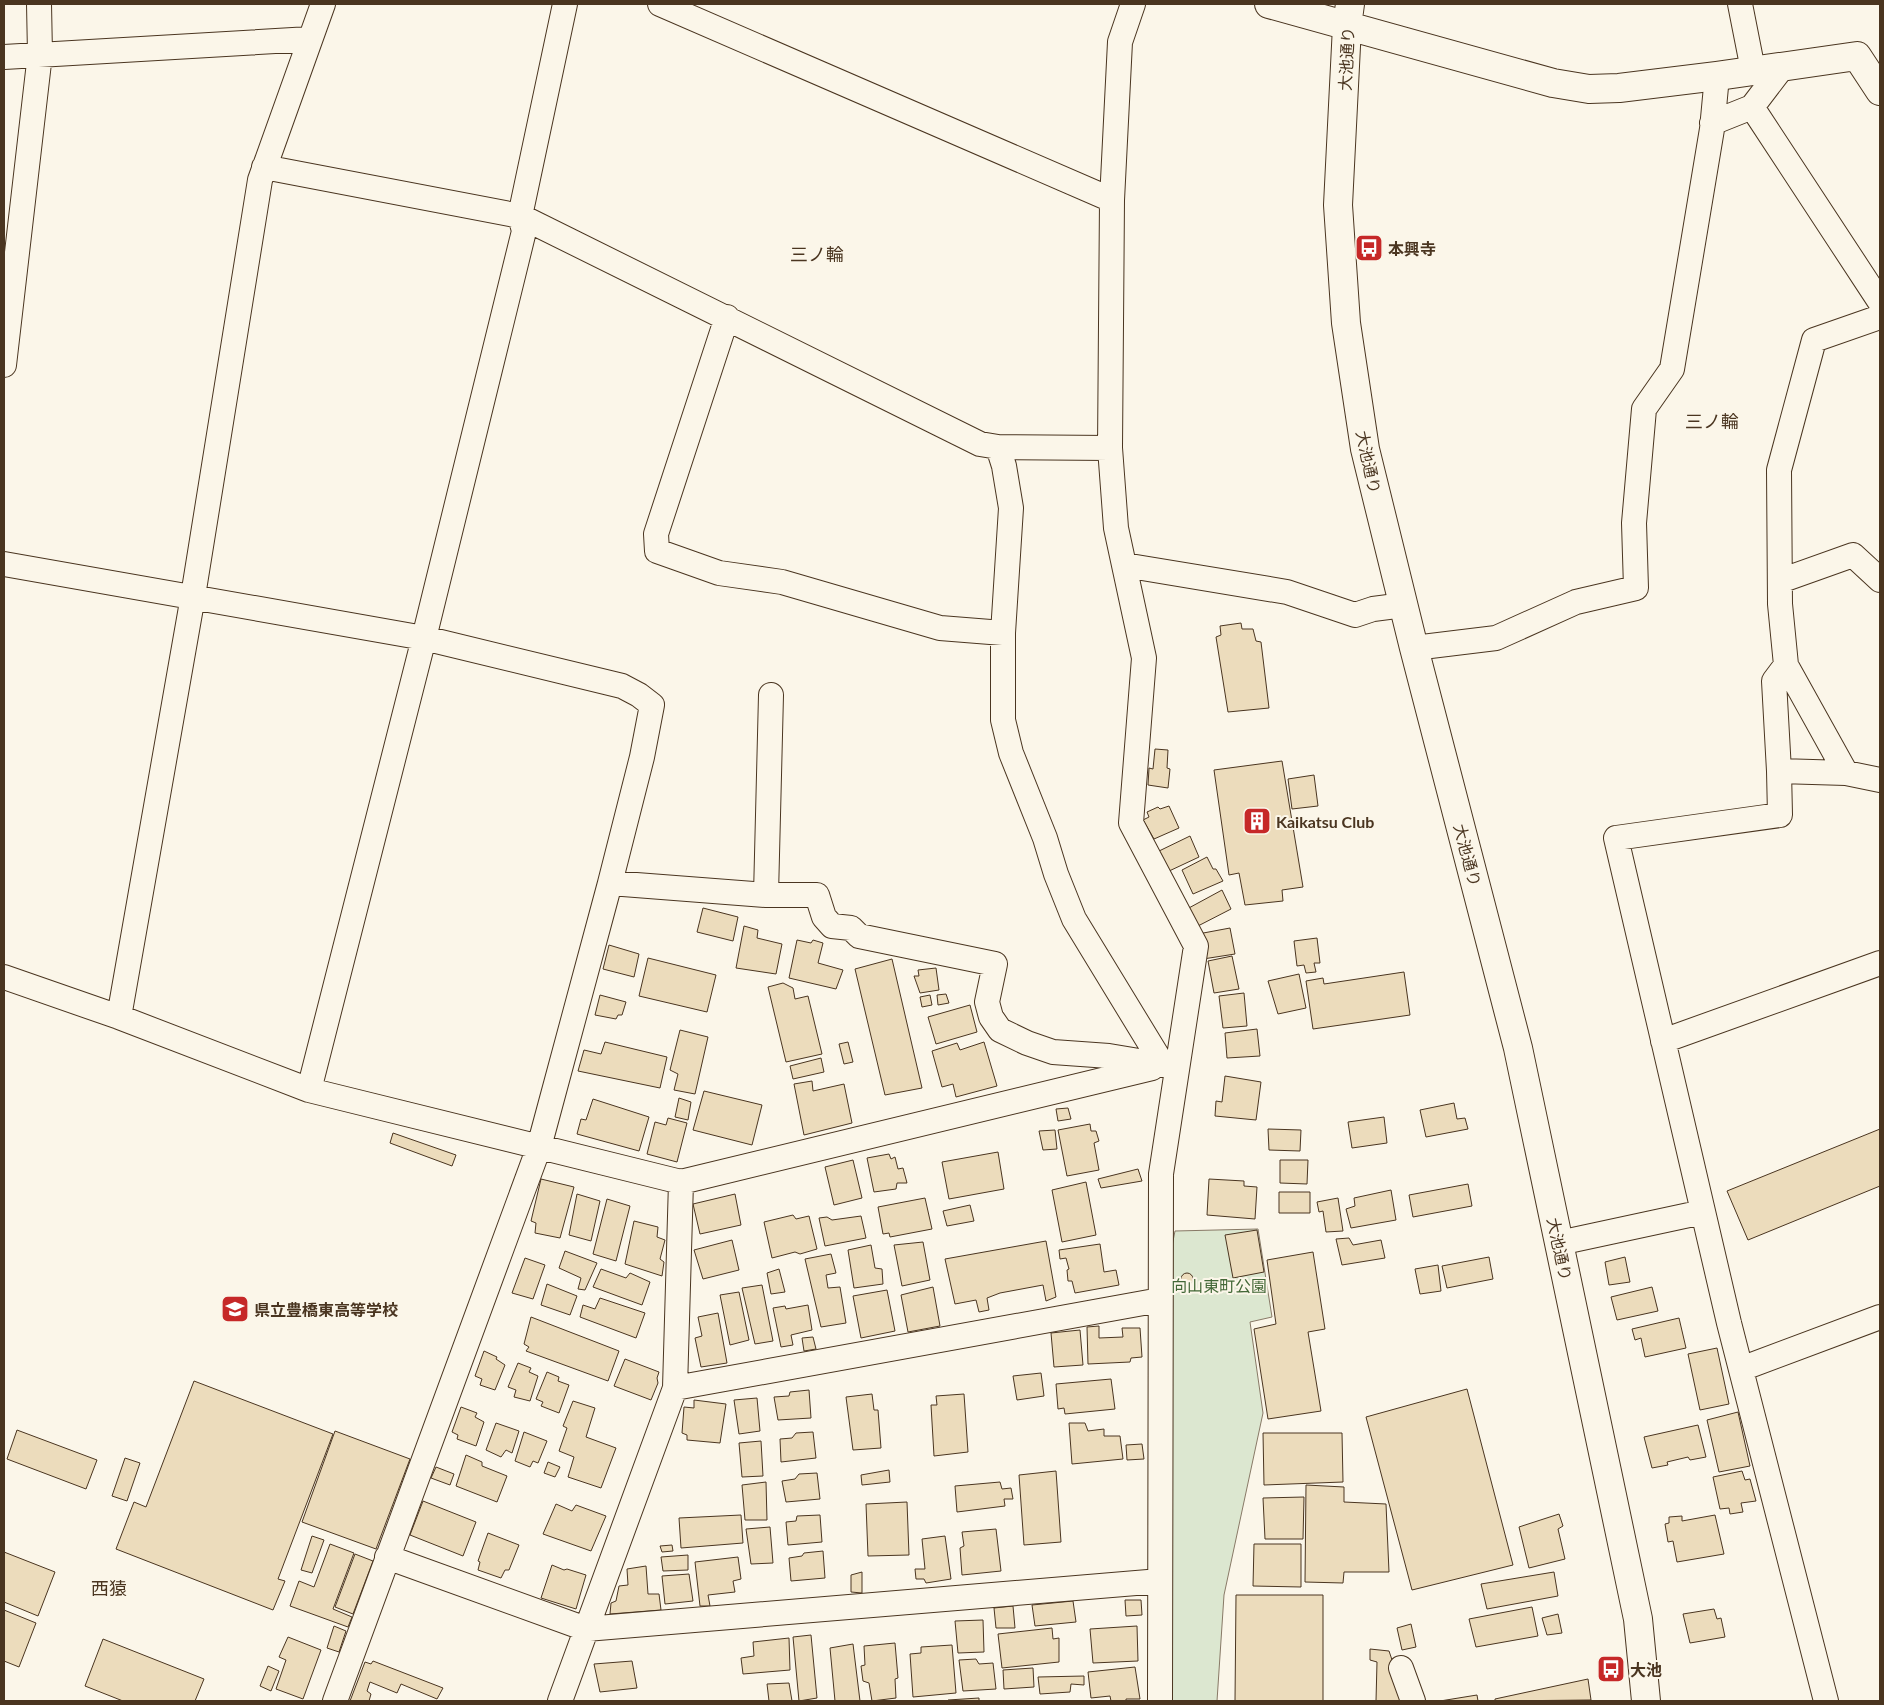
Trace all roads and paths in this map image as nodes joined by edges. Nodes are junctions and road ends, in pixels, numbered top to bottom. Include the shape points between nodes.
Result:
1 (39, 4) edge
2 (324, 4) edge
3 (565, 4) edge
4 (660, 4) edge
5 (1133, 4) edge
6 (1269, 4) edge
7 (1740, 4) edge
8 (1349, 15) edge
9 (310, 39) junction
10 (40, 54) junction
11 (4, 56) edge
12 (1784, 65) junction
13 (1753, 70) junction
14 (1717, 76) junction
15 (1880, 91) edge
16 (1752, 107) junction
17 (1712, 123) junction
18 (264, 167) junction
19 (1112, 200) junction
20 (520, 216) junction
21 (1880, 302) edge
22 (727, 317) junction
23 (1880, 317) edge
24 (4, 365) edge
25 (998, 448) junction
26 (1110, 448) junction
27 (4, 564) edge
28 (1124, 565) junction
29 (1880, 580) edge
30 (1780, 581) junction
31 (193, 596) junction
32 (1404, 605) junction
33 (1003, 633) junction
34 (424, 638) junction
35 (1414, 648) junction
36 (1786, 665) junction
37 (771, 695) dead end
38 (1779, 771) junction
39 (1846, 773) junction
40 (1880, 780) edge
41 (610, 883) junction
42 (766, 895) junction
43 (1880, 963) edge
44 (4, 977) edge
45 (119, 1017) junction
46 (1663, 1041) junction
47 (1169, 1074) junction
48 (309, 1090) junction
49 (539, 1147) junction
50 (681, 1182) junction
51 (1703, 1212) junction
52 (1559, 1243) junction
53 (1160, 1300) junction
54 (1880, 1317) edge
55 (1741, 1369) junction
56 (675, 1388) junction
57 (387, 1557) junction
58 (1160, 1581) junction
59 (586, 1628) junction
60 (1401, 1668) dead end
61 (335, 1701) edge
62 (560, 1701) edge
63 (1160, 1701) edge
64 (1413, 1701) edge
65 (1646, 1701) edge
66 (1826, 1701) edge

1 - 10 street
2 - 9 street
3 - 20 street
4 - 19 street
5 - 19 street via 1120,42
6 - 8 street
7 - 13 street
8 - 14 street via 1553,83 1589,89
8 - 32 street, 大池通り via 1338,205 1346,323 1364,449
9 - 10 street
9 - 18 street
10 - 11 street
10 - 24 street
12 - 13 street
12 - 15 street via 1857,56
12 - 16 street
13 - 14 street
14 - 17 street
16 - 17 street
16 - 21 street
17 - 35 street via 1672,369 1644,409 1634,523 1636,588 1576,602 1496,638
18 - 20 street
18 - 31 street
19 - 26 street
20 - 22 street
20 - 34 street via 524,231
22 - 25 street via 980,444
22 - 33 street via 656,534 657,551 719,573 782,582 940,628
23 - 30 street via 1814,340 1779,470
25 - 26 street
25 - 33 street via 1011,508
26 - 28 street via 1116,528
27 - 31 street
28 - 32 street via 1287,592 1355,614
28 - 47 street via 1144,658 1131,823 1196,946
29 - 30 street via 1853,555
30 - 36 street
31 - 34 street
31 - 45 street
32 - 35 street, 大池通り
33 - 47 street via 1003,720 1011,753 1056,874 1074,919
34 - 41 street via 622,686 652,705
34 - 48 street
35 - 52 street, 大池通り via 1518,1048
36 - 38 street via 1774,681
36 - 39 street
37 - 42 street
38 - 39 street
38 - 46 street via 1780,815 1616,838
39 - 40 street
41 - 42 street
41 - 49 street
42 - 47 street via 817,894 824,917 832,926 851,928 859,936 995,964 987,1002 991,1017 1000,1030 1053,1052 1108,1056
43 - 46 street
44 - 45 street
45 - 48 street
46 - 51 street
47 - 50 street
47 - 53 street via 1161,1174
48 - 49 street
49 - 50 street
49 - 57 street
50 - 56 street
51 - 52 street
51 - 55 street
52 - 65 street, 大池通り via 1638,1619
53 - 56 street
53 - 58 street
54 - 55 street
55 - 66 street
56 - 59 street
57 - 59 street
57 - 61 street
58 - 59 street
58 - 63 street
59 - 62 street
60 - 64 street

